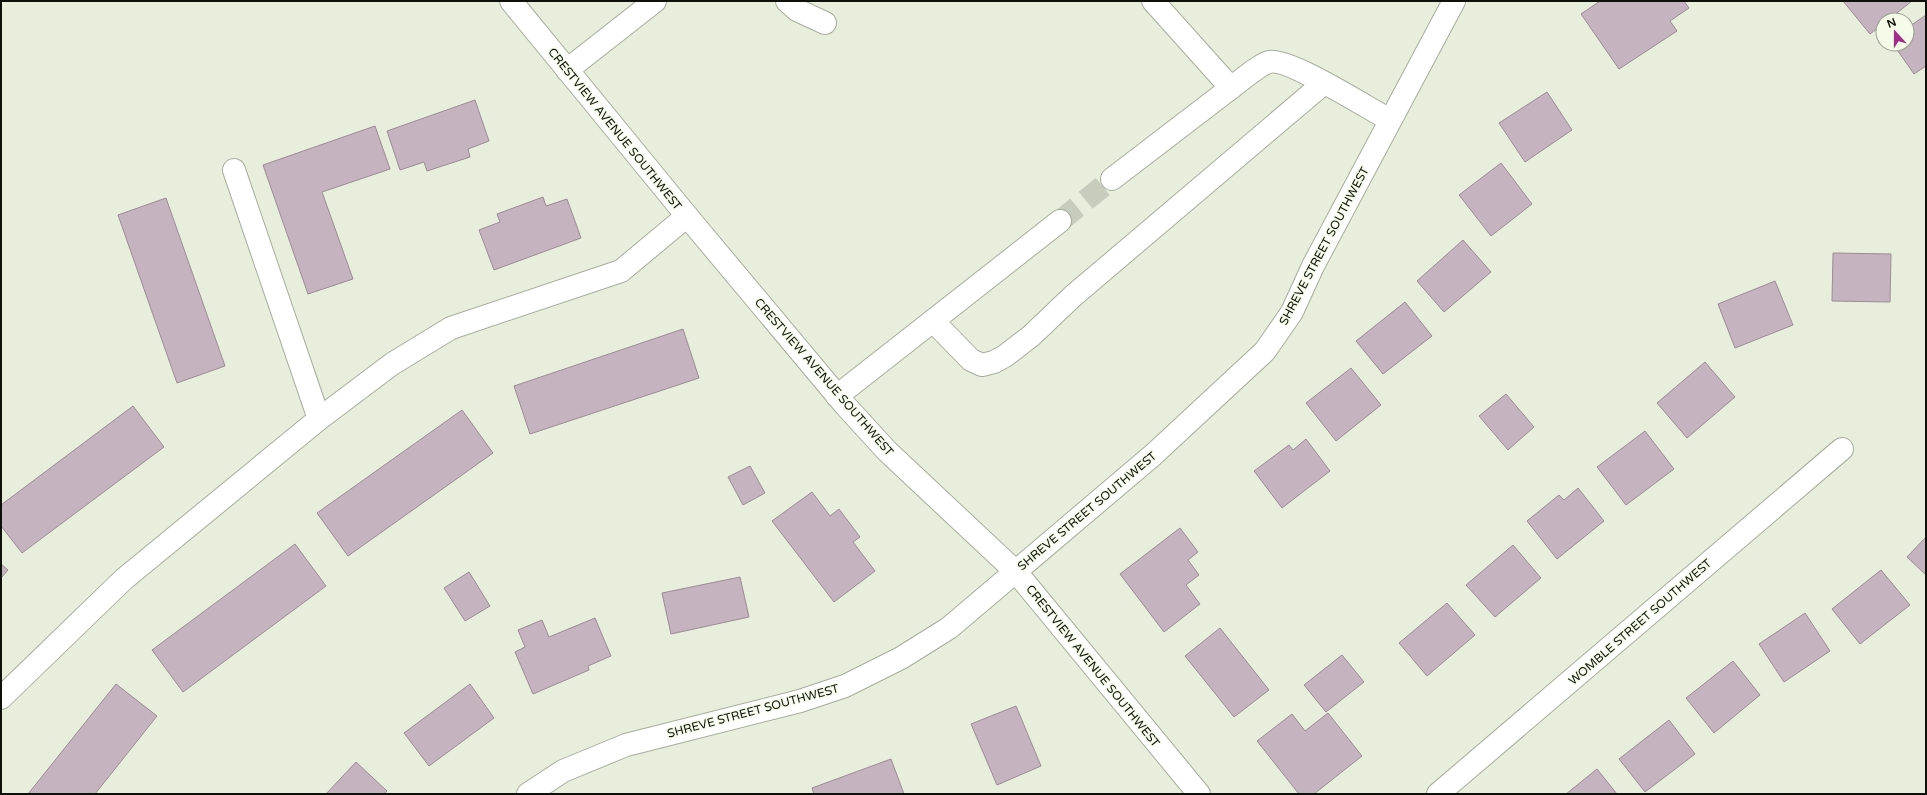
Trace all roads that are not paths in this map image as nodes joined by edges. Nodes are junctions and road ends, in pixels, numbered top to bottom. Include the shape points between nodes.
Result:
1 (511, 1) edge
2 (655, 1) edge
3 (787, 1) edge
4 (1153, 1) edge
5 (1454, 1) edge
6 (825, 23) dead end
7 (567, 70) junction
8 (1324, 83) junction
9 (1232, 88) junction
10 (1390, 120) junction
11 (234, 170) dead end
12 (1112, 179) tunnel mouth
13 (686, 216) junction
14 (1060, 221) tunnel mouth
15 (933, 321) junction
16 (837, 396) junction
17 (319, 419) junction
18 (1842, 449) dead end
19 (1016, 572) junction
20 (1, 698) edge
21 (528, 794) edge
22 (1199, 794) edge
23 (1438, 794) edge

1 - 7 street, CRESTVIEW AVENUE SOUTHWEST
2 - 7 street
3 - 6 street via 797,10
4 - 9 street
5 - 10 street, SHREVE STREET SOUTHWEST
7 - 13 street, CRESTVIEW AVENUE SOUTHWEST
8 - 9 street via 1282,62 1269,62
8 - 10 street
8 - 15 street via 1005,356 982,365 971,360
9 - 12 street
10 - 19 street, SHREVE STREET SOUTHWEST via 1313,266 1292,312 1265,351 1153,455
11 - 17 street
13 - 16 street, CRESTVIEW AVENUE SOUTHWEST
13 - 17 street via 620,271 451,328 392,364
14 - 15 street
15 - 16 street
16 - 19 street, CRESTVIEW AVENUE SOUTHWEST via 887,451
17 - 20 street via 124,579
18 - 23 street, WOMBLE STREET SOUTHWEST
19 - 21 street, SHREVE STREET SOUTHWEST via 948,628 901,658 845,686 800,701 626,745 563,771
19 - 22 street, CRESTVIEW AVENUE SOUTHWEST

